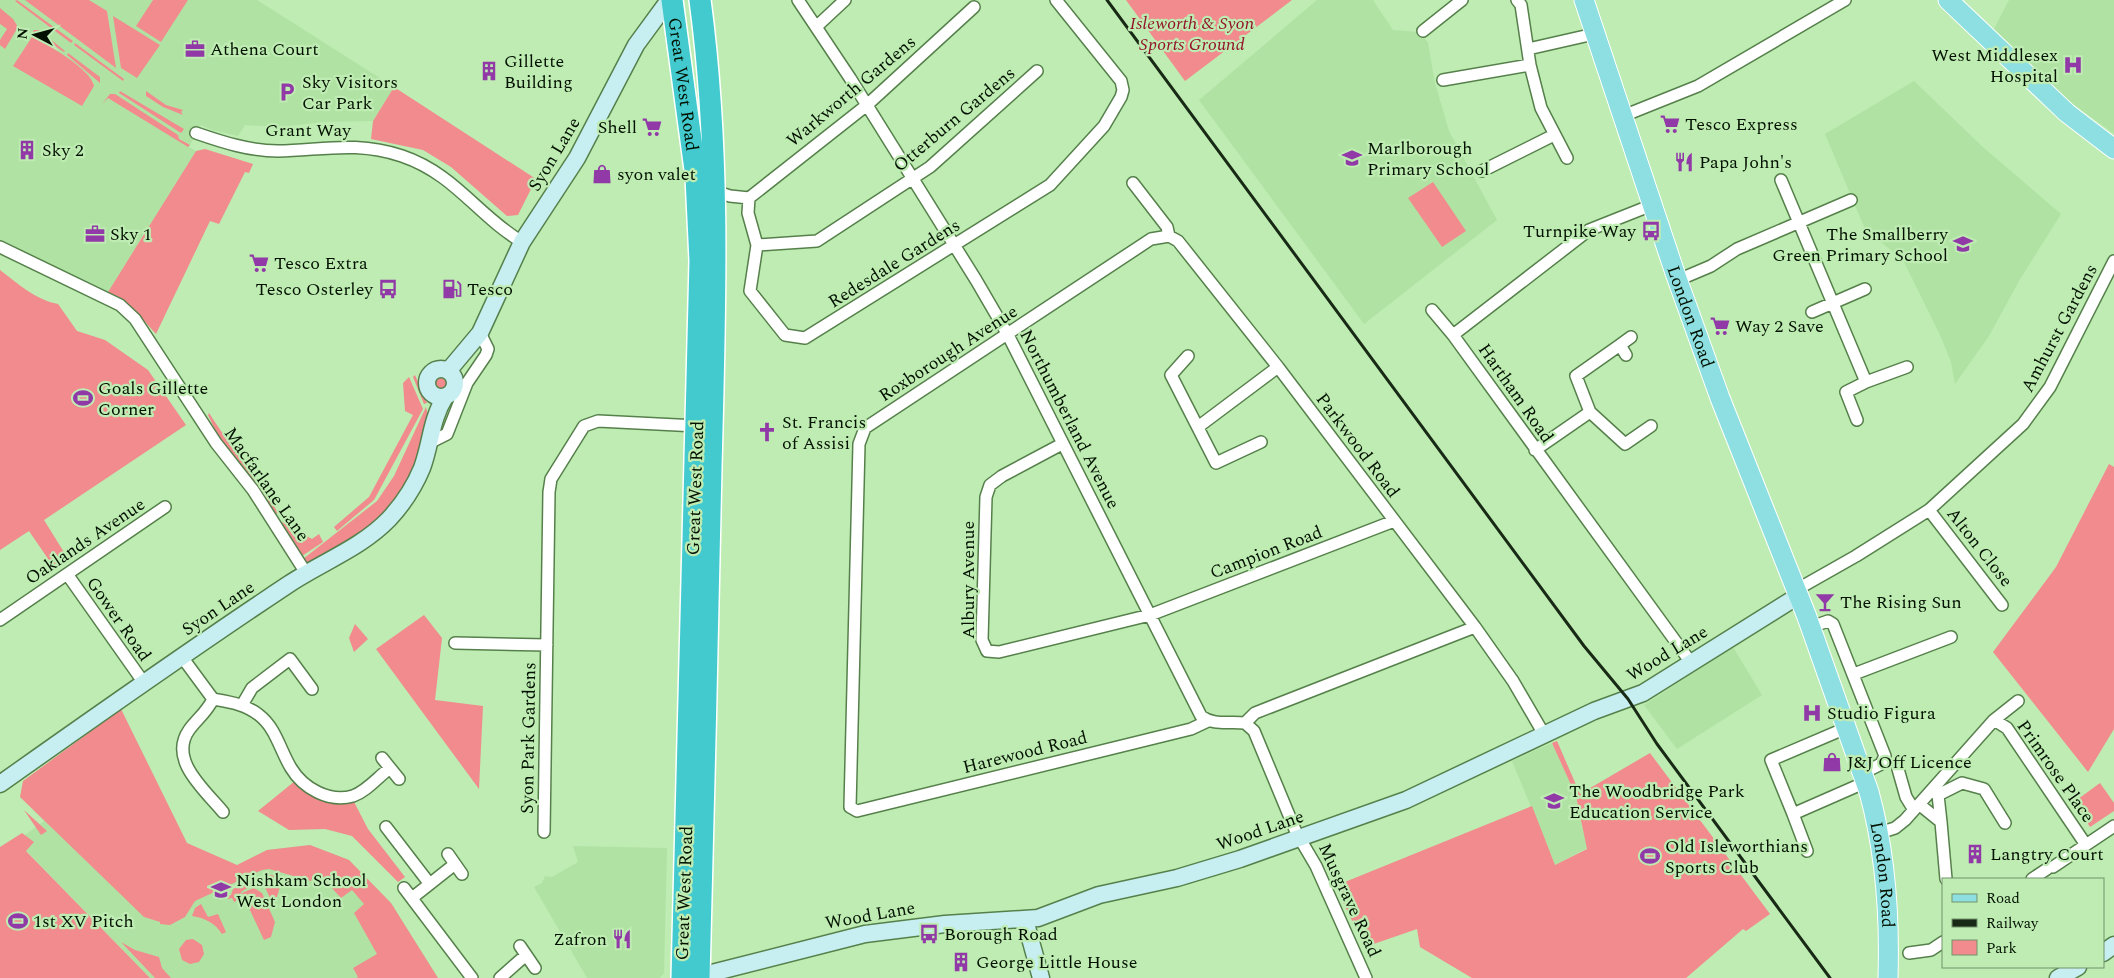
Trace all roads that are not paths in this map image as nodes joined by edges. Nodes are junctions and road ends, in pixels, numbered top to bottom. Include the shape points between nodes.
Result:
1 (671, 0) edge
2 (688, 0) edge
3 (700, 0) edge
4 (798, 0) edge
5 (845, 0) edge
6 (1056, 0) edge
7 (1462, 0) edge
8 (1517, 0) edge
9 (1584, 0) edge
10 (1845, 0) edge
11 (1948, 0) edge
12 (974, 7) dead end
13 (816, 26) junction
14 (1423, 31) dead end
15 (1594, 34) junction
16 (1528, 49) junction
17 (1530, 65) junction
18 (1037, 71) dead end
19 (1442, 80) dead end
20 (866, 105) junction
21 (688, 115) junction
22 (1623, 116) junction
23 (198, 130) dead end
24 (1554, 135) junction
25 (2114, 149) edge
26 (1567, 158) dead end
27 (1482, 171) dead end
28 (912, 179) junction
29 (1781, 180) dead end
30 (1133, 183) dead end
31 (714, 191) junction
32 (749, 198) junction
33 (1852, 200) dead end
34 (1652, 205) junction
35 (1798, 221) junction
36 (1170, 236) junction
37 (522, 242) junction
38 (757, 245) junction
39 (955, 246) junction
40 (0, 248) edge
41 (2114, 261) edge
42 (1678, 280) junction
43 (1865, 289) dead end
44 (1834, 302) junction
45 (1432, 310) dead end
46 (1812, 312) dead end
47 (480, 333) junction
48 (1008, 335) junction
49 (1453, 335) junction
50 (1631, 337) dead end
51 (1188, 356) dead end
52 (1278, 367) junction
53 (1907, 367) dead end
54 (449, 370) junction
55 (1866, 382) junction
56 (438, 395) junction
57 (1590, 412) junction
58 (1857, 420) dead end
59 (697, 426) junction
60 (1651, 426) dead end
61 (1198, 427) junction
62 (429, 442) junction
63 (1261, 442) dead end
64 (1062, 444) junction
65 (1535, 450) junction
66 (165, 508) dead end
67 (1930, 510) junction
68 (1394, 521) junction
69 (306, 573) junction
70 (67, 574) junction
71 (1797, 593) junction
72 (2002, 605) dead end
73 (1150, 615) junction
74 (0, 620) edge
75 (1475, 627) junction
76 (1811, 627) junction
77 (1951, 637) dead end
78 (456, 643) dead end
79 (546, 645) junction
80 (182, 657) junction
81 (1692, 664) junction
82 (1854, 674) junction
83 (144, 683) junction
84 (312, 689) dead end
85 (213, 699) junction
86 (2018, 701) dead end
87 (242, 705) junction
88 (1994, 720) junction
89 (1208, 721) junction
90 (1245, 723) junction
91 (1846, 728) junction
92 (1545, 736) junction
93 (382, 758) dead end
94 (390, 768) junction
95 (1898, 769) dead end
96 (1864, 777) junction
97 (399, 779) dead end
98 (0, 784) edge
99 (850, 807) joint
100 (1917, 807) junction
101 (223, 812) dead end
102 (1793, 814) junction
103 (1941, 822) junction
104 (2005, 823) dead end
105 (2114, 826) edge
106 (386, 828) dead end
107 (544, 832) dead end
108 (1879, 833) junction
109 (1300, 837) junction
110 (2086, 845) junction
111 (1807, 851) dead end
112 (448, 854) dead end
113 (455, 864) junction
114 (462, 874) dead end
115 (1946, 878) edge
116 (2034, 878) edge
117 (429, 883) junction
118 (404, 888) dead end
119 (412, 898) junction
120 (1025, 920) junction
121 (1942, 943) edge
122 (1909, 952) dead end
123 (535, 968) dead end
124 (2076, 968) edge
125 (693, 977) edge
126 (472, 978) edge
127 (500, 978) edge
128 (1041, 978) edge
129 (1366, 978) edge
130 (1888, 978) edge
131 (2058, 978) edge

1 - 21 highway, Great West Road
1 - 37 street, Syon Lane via 636,46 577,158
2 - 21 highway via 687,20 694,67
3 - 31 highway, Great West Road via 708,67
4 - 13 street, Northumberland Avenue
5 - 13 street
6 - 39 street, Redesdale Gardens via 1121,81 1122,97 1104,126 1050,185
7 - 14 street
8 - 16 street via 1521,5
9 - 15 main road, London Road
10 - 22 street via 1698,86
11 - 25 main road via 2067,113
12 - 20 street, Warkworth Gardens
13 - 20 street, Northumberland Avenue
15 - 16 street
15 - 22 main road, London Road
16 - 17 street
17 - 19 street
17 - 24 street via 1542,108
18 - 28 street, Otterburn Gardens via 930,167
20 - 28 street, Northumberland Avenue
20 - 32 street, Warkworth Gardens
21 - 59 highway, Great West Road via 699,214
22 - 34 main road, London Road
23 - 37 street, Grant Way via 231,145 276,151 342,146 403,156 448,180 500,228
24 - 26 street
24 - 27 street
28 - 38 street, Otterburn Gardens via 817,241
28 - 39 street, Northumberland Avenue
29 - 35 street
30 - 36 street, Parkwood Road via 1167,227
31 - 32 street
31 - 125 highway, Great West Road via 715,274
32 - 38 street, Redesdale Gardens via 748,212
33 - 35 street
34 - 42 main road, London Road
34 - 49 street, Hartham Road via 1589,230
35 - 42 street via 1737,249 1702,271
35 - 44 street
36 - 48 street, Roxborough Avenue via 1151,238
36 - 52 street, Parkwood Road via 1178,241
37 - 47 street, Syon Lane
38 - 39 street, Redesdale Gardens via 750,291 786,335 805,338
39 - 48 street, Northumberland Avenue
40 - 69 street, Macfarlane Lane via 120,305 135,319
41 - 67 street, Amhurst Gardens via 2043,397 2021,426
42 - 71 main road, London Road via 1720,398
43 - 44 street
44 - 46 street
44 - 55 street
45 - 49 street
47 - 54 street, Syon Lane
47 - 62 street via 488,349 486,356 467,383 447,434
48 - 64 street, Northumberland Avenue
48 - 99 street, Roxborough Avenue via 865,428 859,444
49 - 65 street, Hartham Road
50 - 57 street via 1623,350 1576,376
51 - 61 street via 1171,375
52 - 61 street
52 - 68 street, Parkwood Road
53 - 55 street
54 - 56 street via 455,378 455,387
54 - 56 street via 436,370 429,375 427,384
55 - 58 street via 1846,392
56 - 62 street, Syon Lane
57 - 60 street via 1620,447
57 - 65 street
59 - 79 street, Syon Park Gardens via 598,421 584,426 551,480
59 - 125 highway, Great West Road
61 - 63 street via 1216,463
62 - 69 street, Syon Lane via 417,478 390,518 347,551
64 - 73 street, Northumberland Avenue
64 - 73 street, Albury Avenue via 990,485 986,497 982,640 987,651 998,652
65 - 81 street, Hartham Road
66 - 70 street, Oaklands Avenue
67 - 71 street, Amhurst Gardens
67 - 72 street, Alton Close
68 - 73 street, Campion Road
68 - 75 street, Parkwood Road
69 - 80 street, Syon Lane
70 - 74 street, Oaklands Avenue
70 - 83 street, Gower Road
71 - 76 main road, London Road
71 - 81 street, Wood Lane
73 - 89 street, Northumberland Avenue via 1198,712
75 - 90 street via 1255,713
75 - 92 street, Parkwood Road via 1513,681
76 - 82 street via 1831,621
76 - 91 main road, London Road
77 - 82 street
78 - 79 street, Syon Park Gardens
79 - 107 street, Syon Park Gardens
80 - 83 street, Syon Lane
80 - 85 street
81 - 92 street, Wood Lane via 1643,693 1594,711
82 - 96 street via 1885,756 1881,764
83 - 98 street, Syon Lane
84 - 87 street via 290,659 252,688
85 - 87 street
85 - 101 street via 189,729 183,742 183,757 200,793
86 - 88 street, Primrose Place
87 - 94 street via 260,716 272,730 291,769 319,793 332,798 354,795
88 - 100 street, Primrose Place
88 - 110 street, Primrose Place via 2007,728
89 - 90 street
89 - 99 street, Harewood Road via 1191,729 866,809 857,811
90 - 109 street via 1254,730
91 - 96 main road, London Road
91 - 102 street via 1771,760
92 - 109 street, Wood Lane via 1406,800
93 - 94 street
94 - 97 street
95 - 100 street via 1906,797
96 - 102 street
96 - 108 main road, London Road
100 - 103 street
100 - 108 street, Primrose Place via 1895,828
102 - 111 street
103 - 104 street via 1938,794 1962,783 1984,789
103 - 115 street
105 - 110 street, Primrose Place
106 - 117 street
108 - 130 main road, London Road via 1888,902
109 - 120 street, Wood Lane via 1177,878 1099,895
109 - 129 street, Musgrave Road
110 - 116 street, Primrose Place
112 - 113 street
113 - 114 street
113 - 117 street
117 - 119 street
118 - 119 street
119 - 126 street
120 - 125 street, Wood Lane via 945,924 865,934
120 - 128 street
121 - 122 street via 1931,950
123 - 127 street via 523,951
124 - 131 street

